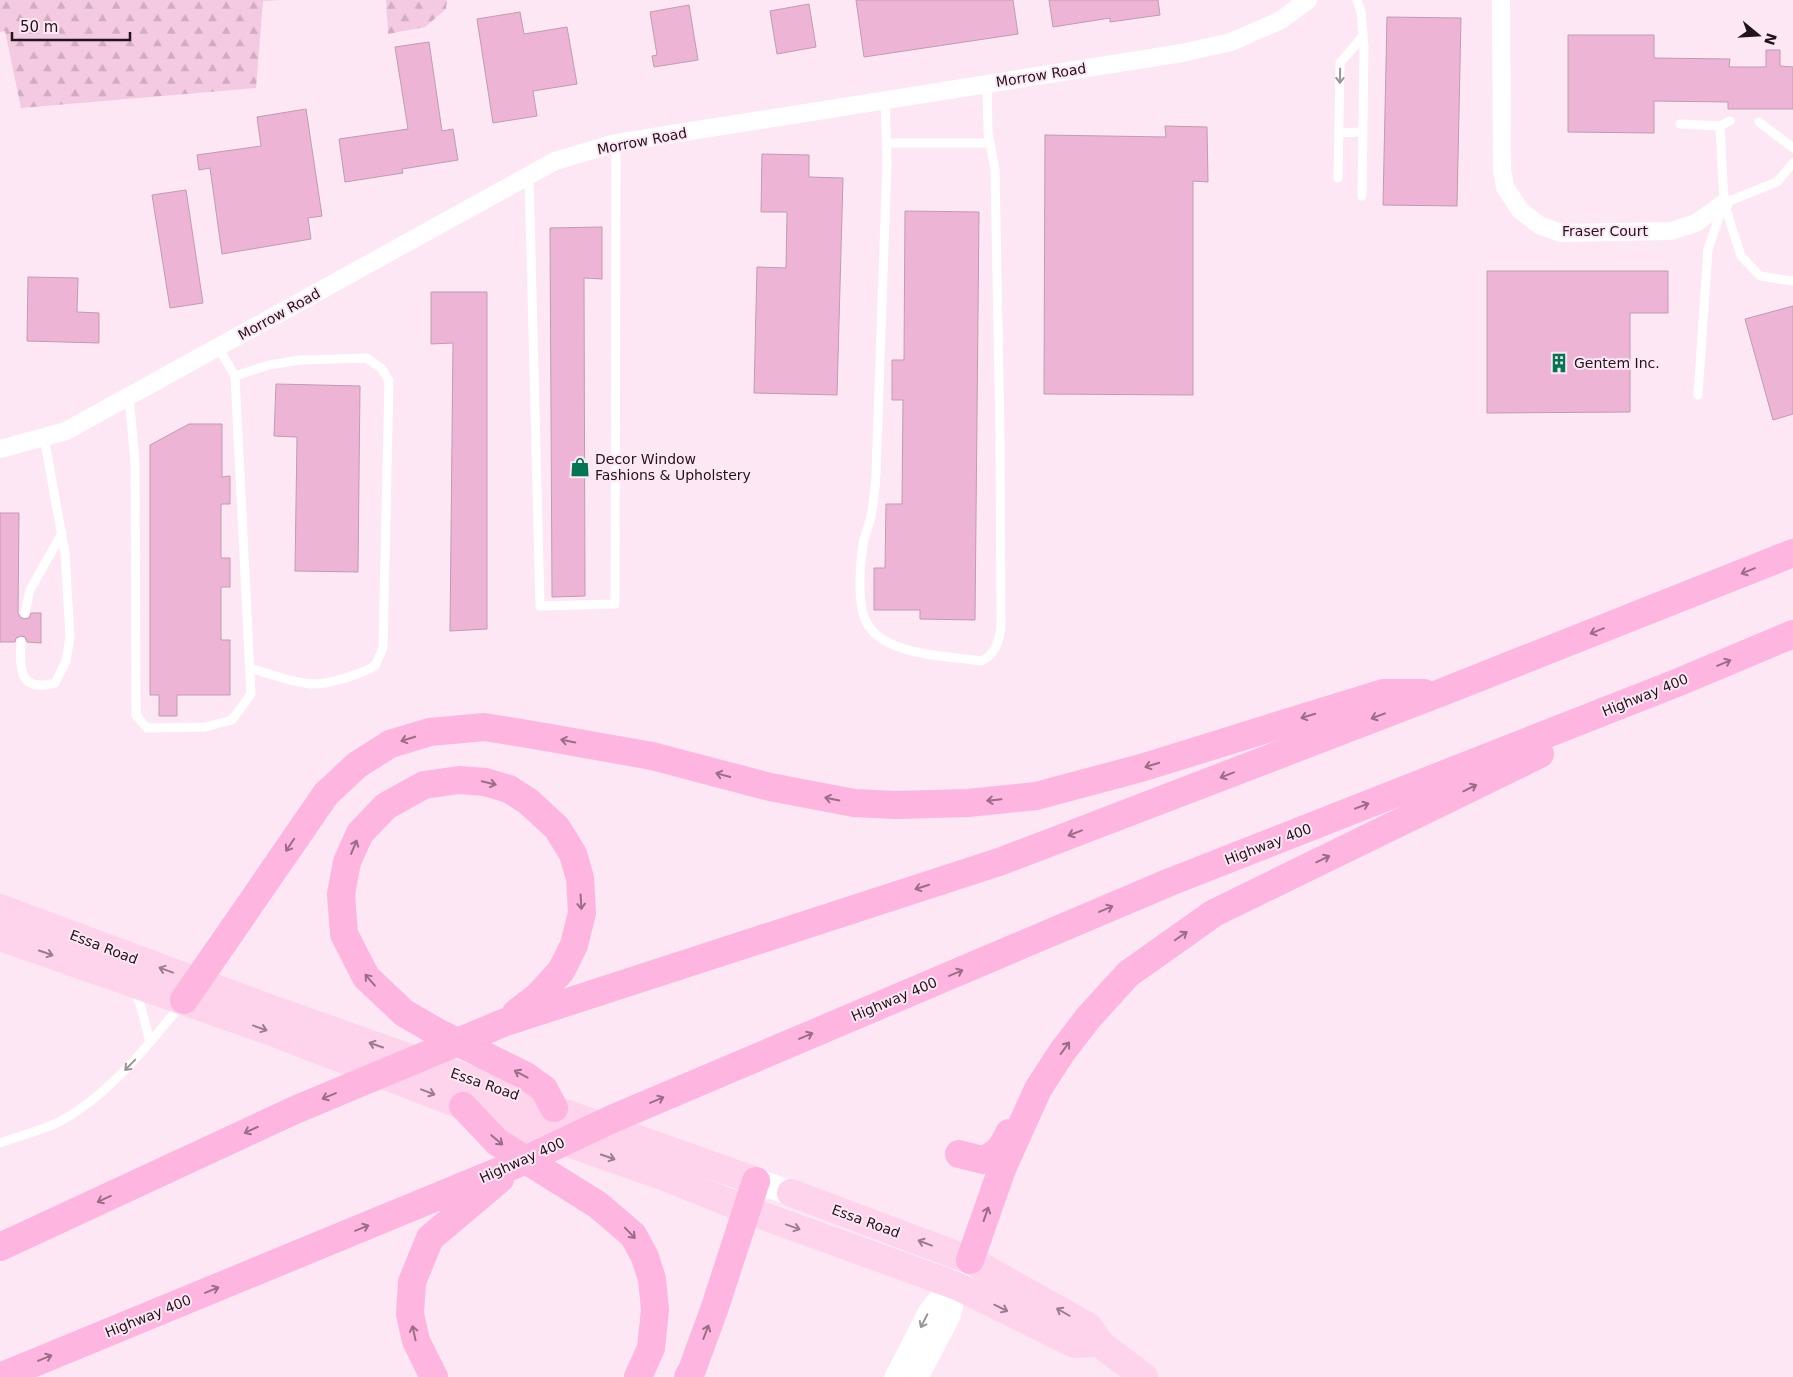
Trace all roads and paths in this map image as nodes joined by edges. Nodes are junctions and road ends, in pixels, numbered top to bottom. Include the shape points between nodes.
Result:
1 (1308, 0) edge
2 (1357, 0) edge
3 (1501, 0) edge
4 (1363, 36) junction
5 (987, 84) junction
6 (885, 100) junction
7 (1730, 121) dead end
8 (1759, 122) dead end
9 (1680, 124) dead end
10 (1720, 126) junction
11 (1363, 132) junction
12 (1339, 133) junction
13 (616, 143) junction
14 (886, 143) junction
15 (990, 143) junction
16 (1793, 148) edge
17 (1793, 163) edge
18 (529, 176) junction
19 (1338, 178) dead end
20 (1362, 196) dead end
21 (1724, 203) junction
22 (1793, 281) edge
23 (218, 347) junction
24 (235, 376) junction
25 (1698, 395) dead end
26 (129, 396) junction
27 (44, 437) junction
28 (0, 449) edge
29 (62, 533) junction
30 (1793, 553) edge
31 (25, 613) dead end
32 (1793, 634) edge
33 (22, 642) dead end
34 (250, 668) junction
35 (1679, 682) junction
36 (1440, 693) junction
37 (0, 908) edge
38 (0, 937) edge
39 (131, 982) junction
40 (191, 991) junction
41 (503, 1023) junction
42 (150, 1042) junction
43 (1038, 1089) junction
44 (463, 1106) junction
45 (554, 1108) junction
46 (0, 1143) edge
47 (959, 1154) dead end
48 (519, 1163) junction
49 (756, 1181) junction
50 (791, 1193) joint
51 (747, 1210) junction
52 (0, 1247) edge
53 (970, 1260) junction
54 (957, 1286) junction
55 (1099, 1343) junction
56 (0, 1377) edge
57 (434, 1377) edge
58 (638, 1377) edge
59 (688, 1377) edge
60 (895, 1377) edge
61 (918, 1377) edge
62 (1144, 1377) edge

1 - 5 street, Morrow Road via 1281,20 1231,42 1182,53
2 - 4 lane
3 - 21 street, Fraser Court via 1502,170 1505,187 1520,210 1539,225 1561,233 1671,231 1696,223
4 - 11 lane
4 -> 12 lane via 1340,63
5 - 6 street, Morrow Road
5 - 15 lane
6 - 13 street, Morrow Road
6 - 14 lane
7 - 10 lane
8 - 16 lane
9 - 10 lane
10 - 21 lane
11 - 12 lane
11 - 20 lane
12 - 19 lane
13 - 18 street, Morrow Road via 555,161
13 - 18 lane via 614,604 540,606
14 - 15 lane
14 - 15 lane via 875,499 863,544 862,612 868,626 884,640 909,651 981,661 994,650 1001,629 995,180
17 - 21 lane via 1777,182
18 - 23 street, Morrow Road
21 - 22 lane via 1741,256 1760,276
21 - 25 lane via 1708,249
23 - 24 lane
23 - 26 street, Morrow Road
24 - 34 lane
24 - 34 lane via 269,364 367,358 382,369 389,381 383,648 375,666 360,674 313,684 290,681
26 - 27 street, Morrow Road via 66,431
26 - 34 lane via 135,462 136,715 147,728 205,727 232,720 251,694
27 - 28 street, Morrow Road
27 - 29 lane
29 - 31 lane via 30,590
29 - 33 lane via 70,637 66,661 55,683 43,686 30,684 23,676
30 -> 36 highway
35 -> 32 highway, Highway 400
43 -> 35 highway via 1083,1025 1128,974 1214,913 1561,744
48 -> 35 highway, Highway 400 via 612,1119 1170,882
36 -> 40 highway via 1383,693 1141,768 1036,796 968,804 854,803 770,787 652,756 534,735 484,727 430,732 390,744 357,765 326,794
36 -> 41 highway via 1002,861
40 -> 37 main road, Essa Road
38 -> 39 main road, Essa Road
39 - 40 main road, Essa Road
39 - 42 lane
40 - 42 lane
40 -> 44 main road, Essa Road via 272,1032
45 -> 40 main road, Essa Road
45 -> 41 highway via 544,1089 526,1076 404,1013 366,977 344,934 341,894 347,862 360,833 386,806 424,785 459,780 485,782 509,789 529,802 557,828 573,854 580,878 582,913 574,945 561,971 538,996
41 -> 52 highway via 295,1110
42 -> 46 lane via 105,1090 60,1121
43 - 47 highway via 1021,1106 994,1155 983,1160
53 -> 43 highway via 1002,1168
44 -> 51 main road, Essa Road via 665,1177
44 -> 58 highway via 497,1142 598,1205 633,1235 652,1279 656,1310 651,1348
45 - 49 main road, Essa Road
56 -> 48 highway, Highway 400
57 -> 48 highway via 416,1341 410,1314 412,1282 430,1238
49 - 50 main road, Essa Road
49 - 51 highway
53 -> 50 main road, Essa Road
51 -> 54 main road, Essa Road
59 -> 51 highway via 716,1307
53 - 54 street
55 -> 53 main road, Essa Road via 1089,1327
54 -> 55 main road, Essa Road via 1074,1344
54 -> 60 street via 928,1311
54 - 61 street via 950,1316
55 - 62 main road, Essa Road

